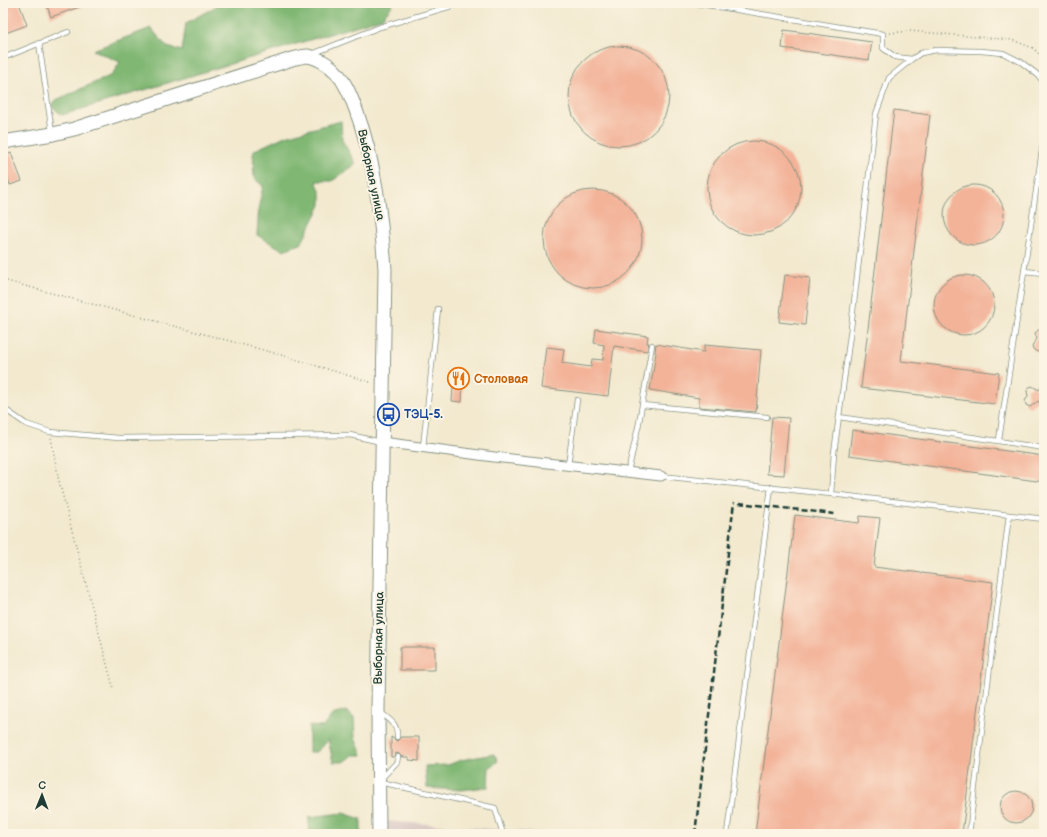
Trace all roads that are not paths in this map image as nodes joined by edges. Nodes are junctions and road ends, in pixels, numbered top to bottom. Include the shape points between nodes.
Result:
1 (462, 3) edge
2 (695, 3) edge
3 (68, 32) dead end
4 (39, 43) junction
5 (307, 56) junction
6 (3, 58) edge
7 (912, 59) junction
8 (1044, 83) edge
9 (52, 134) junction
10 (1044, 137) edge
11 (3, 142) edge
12 (1037, 184) junction
13 (1044, 185) edge
14 (1024, 271) junction
15 (1044, 273) edge
16 (438, 309) dead end
17 (652, 345) dead end
18 (577, 400) dead end
19 (642, 405) junction
20 (3, 408) edge
21 (767, 417) dead end
22 (839, 417) junction
23 (999, 440) junction
24 (382, 442) junction
25 (423, 447) junction
26 (1044, 448) edge
27 (568, 465) junction
28 (628, 472) junction
29 (661, 476) joint
30 (771, 487) junction
31 (831, 494) junction
32 (1009, 515) junction
33 (1044, 519) edge
34 (378, 710) junction
35 (397, 737) dead end
36 (398, 757) dead end
37 (378, 782) junction
38 (379, 834) edge
39 (503, 834) edge
40 (727, 834) edge
41 (969, 834) edge

1 - 5 lane via 380,27
2 - 7 lane via 883,34 883,48 895,57
3 - 4 lane
4 - 6 lane
4 - 9 lane
5 - 9 main road
5 - 24 main road, Выборная улица via 327,64 336,72 348,91 370,155 385,269
7 - 8 lane via 921,53 936,50 1003,52 1021,62
7 - 22 lane via 889,78 876,114
9 - 11 main road
10 - 12 lane
12 - 13 lane
12 - 14 lane
14 - 15 lane
14 - 23 lane
16 - 25 lane
17 - 19 lane
18 - 27 lane
19 - 21 lane
19 - 28 lane
20 - 24 lane via 26,424 50,432 119,438 350,435
22 - 23 lane
22 - 31 lane
23 - 26 lane
24 - 25 street
24 - 34 main road, Выборная улица
25 - 27 street
27 - 28 street
28 - 29 street
29 - 30 lane
30 - 31 lane
30 - 40 lane
31 - 32 lane
32 - 33 lane
32 - 41 lane
34 - 35 lane via 396,726
34 - 37 main road, Выборная улица
36 - 37 lane via 397,762
37 - 38 main road, Выборная улица
37 - 39 lane via 495,808

